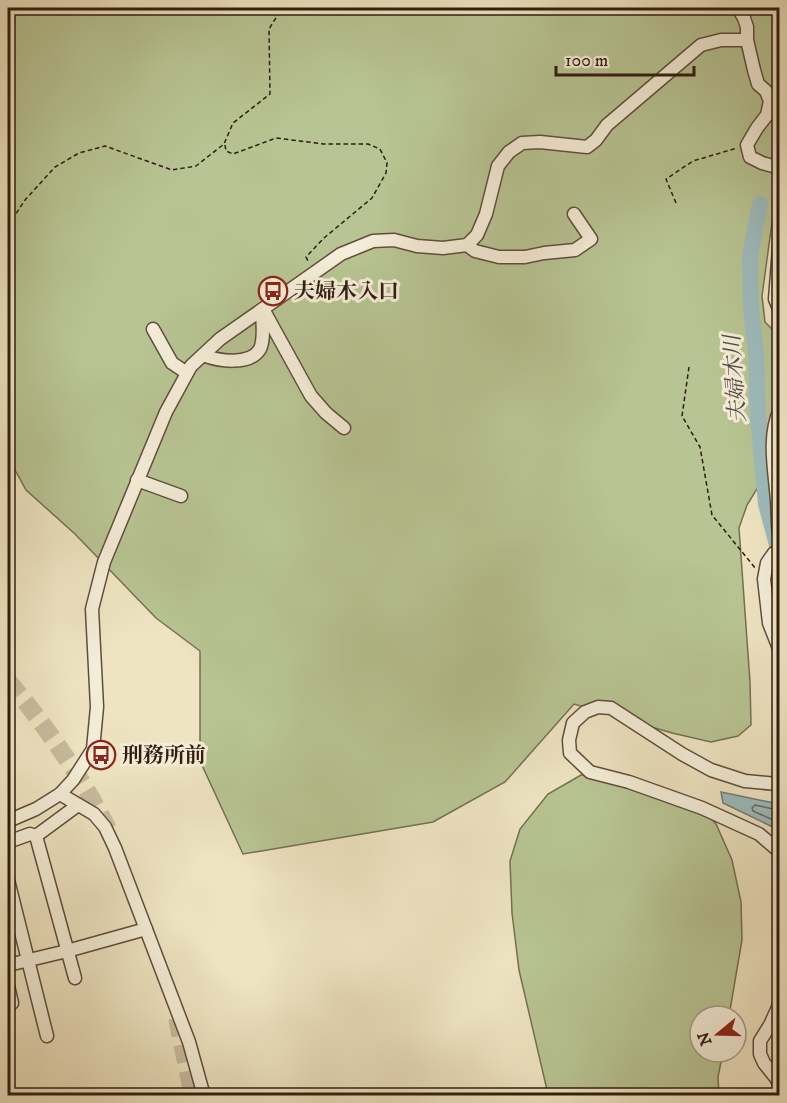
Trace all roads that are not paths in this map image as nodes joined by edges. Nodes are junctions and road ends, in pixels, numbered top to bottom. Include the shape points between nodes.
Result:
1 (738, 8) edge
2 (747, 40) junction
3 (780, 168) edge
4 (574, 214) dead end
5 (780, 236) edge
6 (467, 244) junction
7 (262, 310) junction
8 (780, 311) edge
9 (153, 329) dead end
10 (203, 355) junction
11 (187, 373) junction
12 (780, 409) edge
13 (344, 428) dead end
14 (138, 480) junction
15 (181, 496) dead end
16 (780, 539) edge
17 (780, 550) edge
18 (780, 651) edge
19 (780, 782) edge
20 (60, 794) junction
21 (78, 805) junction
22 (8, 821) edge
23 (36, 836) junction
24 (8, 842) edge
25 (780, 852) edge
26 (8, 880) edge
27 (146, 929) junction
28 (67, 951) junction
29 (28, 960) junction
30 (8, 965) edge
31 (75, 978) dead end
32 (8, 986) edge
33 (12, 1003) dead end
34 (780, 1003) edge
35 (47, 1036) dead end
36 (780, 1086) edge
37 (204, 1095) edge

1 - 2 street via 747,27
2 - 3 street via 758,84 770,101 767,115 747,145 750,157
2 - 6 street via 702,45 607,125 587,147 522,142 498,166 486,214 477,234
4 - 6 street via 591,239 575,250 499,257 475,251
5 - 8 street via 775,299
6 - 7 street via 443,248 394,240 373,241 341,254
7 - 10 street
7 - 10 street via 259,350 250,358 237,361
7 - 13 street via 311,396
9 - 11 street via 172,363
10 - 11 street
11 - 14 street
12 - 16 street via 773,433 773,468
14 - 15 street
14 - 20 street via 104,562 92,609 97,706 93,749
17 - 18 street via 767,563 764,579 769,623
19 - 25 street via 745,781 711,770 611,708 585,712 573,723 570,753 590,772 702,807 759,834
20 - 21 street
20 - 22 street
21 - 23 street
21 - 27 street via 94,814 105,827
23 - 24 street via 30,834
23 - 28 street
26 - 29 street
27 - 28 street
27 - 37 street via 189,1042
28 - 29 street
28 - 31 street
29 - 30 street
29 - 35 street
32 - 33 street
34 - 36 street via 760,1041 760,1054

